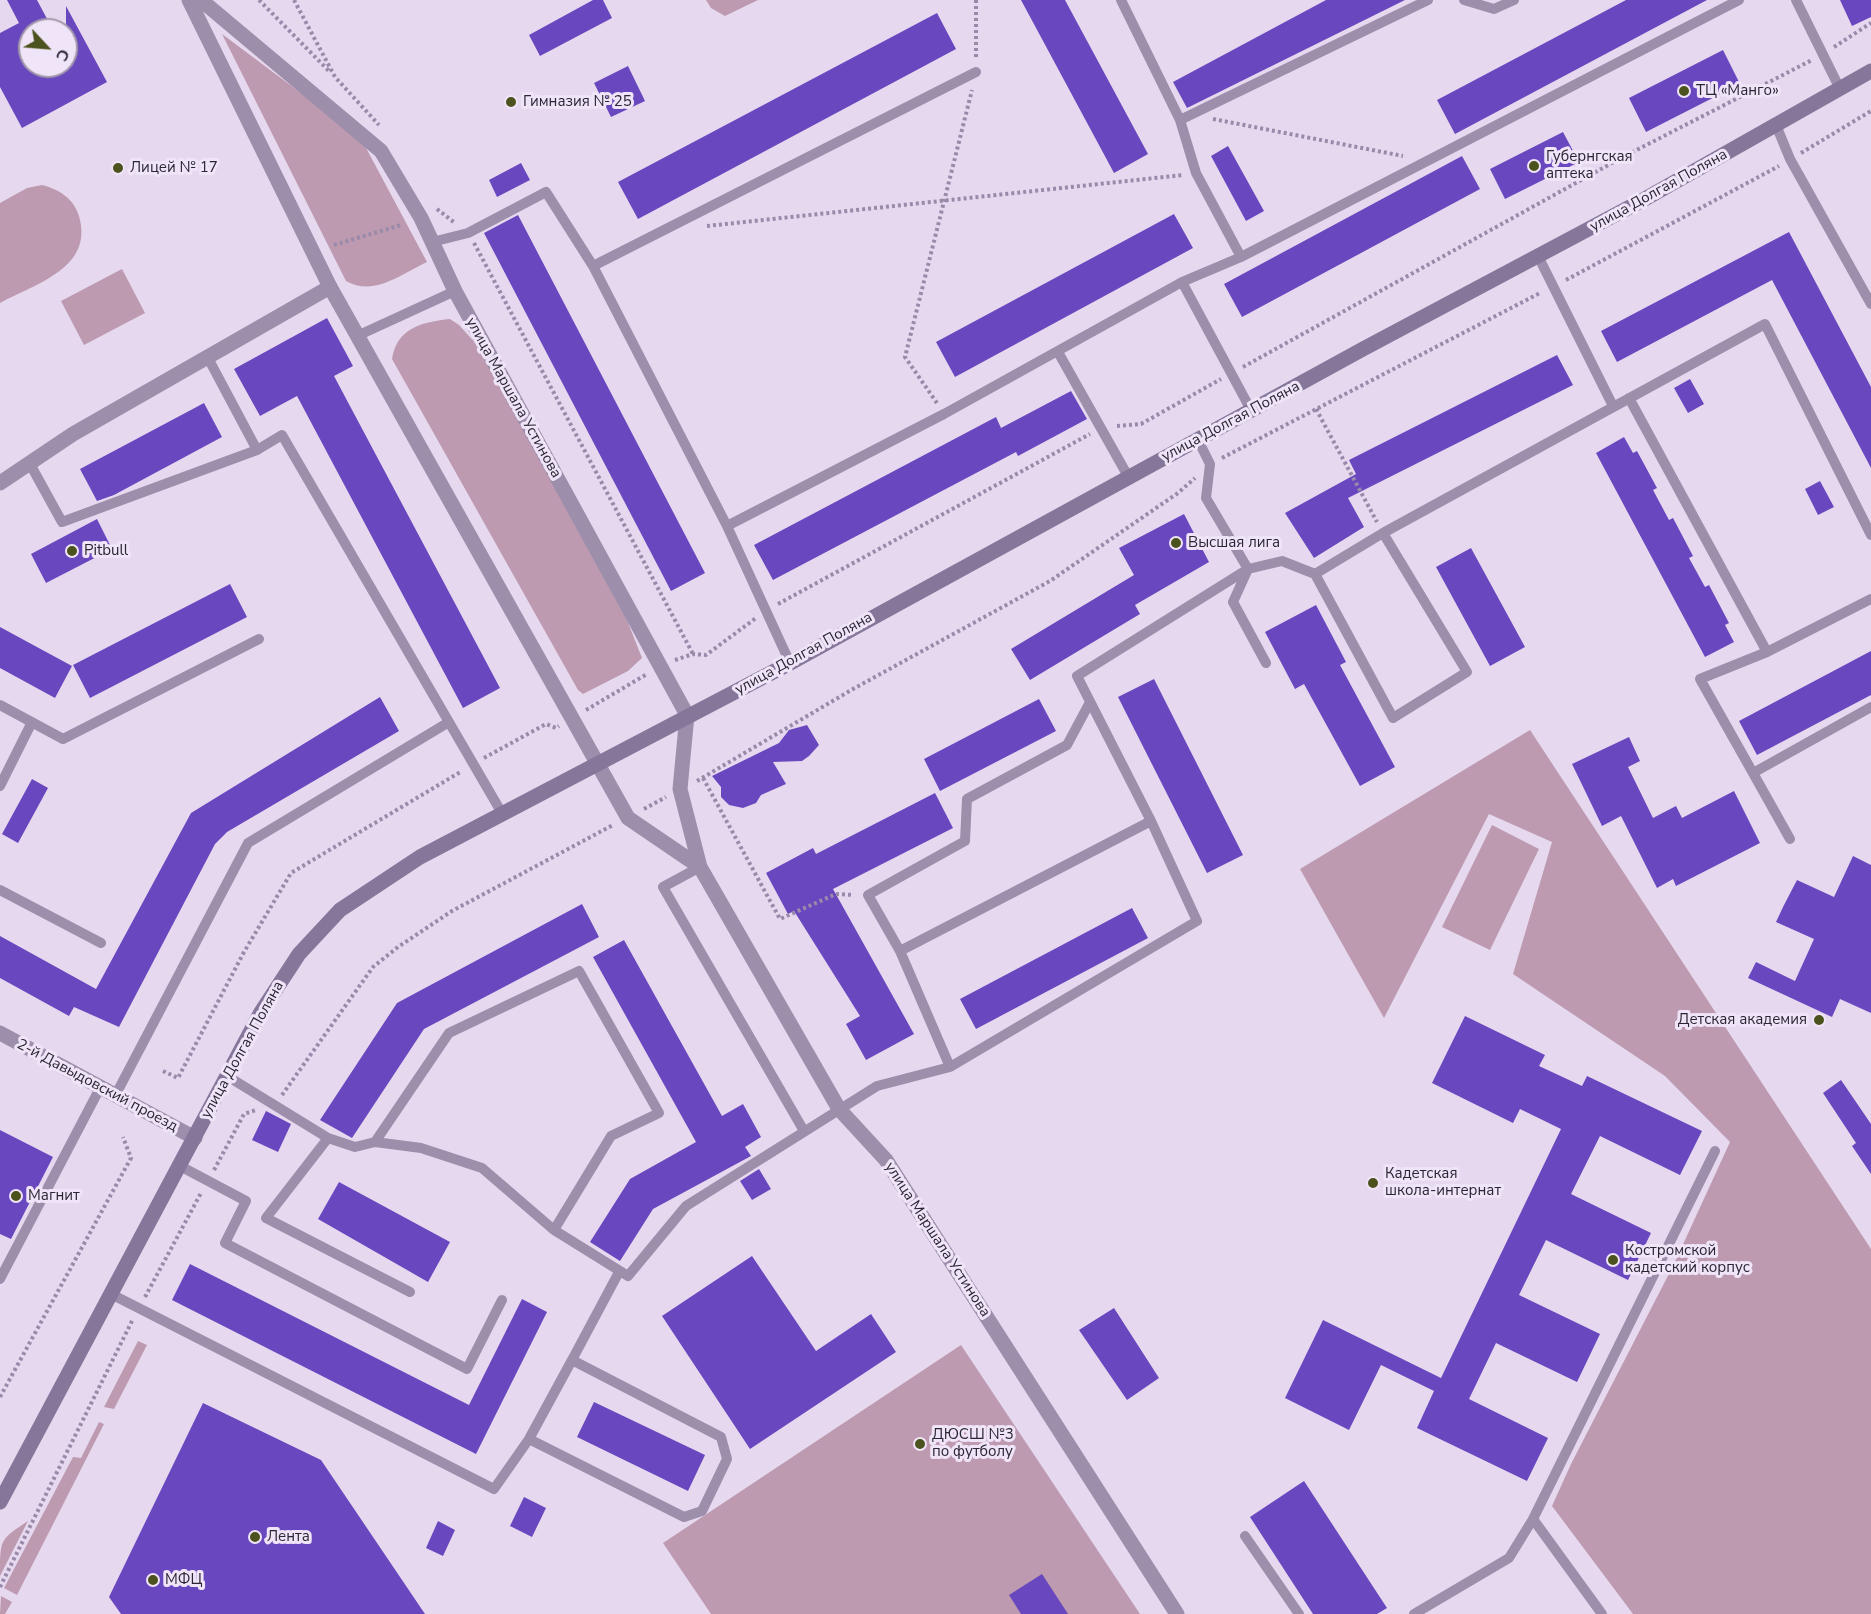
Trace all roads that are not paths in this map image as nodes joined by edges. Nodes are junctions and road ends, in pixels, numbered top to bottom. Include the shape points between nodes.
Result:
1 (189, 0) edge
2 (201, 0) edge
3 (1121, 0) edge
4 (1428, 0) edge
5 (1464, 0) edge
6 (1514, 0) edge
7 (1739, 0) edge
8 (1796, 0) edge
9 (1871, 71) edge
10 (976, 72) road end
11 (1840, 89) junction
12 (1180, 120) junction
13 (1776, 125) junction
14 (432, 242) junction
15 (1538, 256) junction
16 (1241, 257) junction
17 (593, 266) junction
18 (1182, 282) junction
19 (330, 287) junction
20 (455, 291) junction
21 (1871, 304) edge
22 (357, 336) junction
23 (1058, 352) junction
24 (208, 357) junction
25 (1629, 398) junction
26 (1613, 406) junction
27 (1252, 412) junction
28 (1198, 440) junction
29 (257, 450) junction
30 (30, 464) junction
31 (1129, 478) junction
32 (0, 483) edge
33 (727, 526) junction
34 (1383, 532) junction
35 (1871, 535) edge
36 (1248, 569) junction
37 (1315, 574) junction
38 (1871, 598) edge
39 (259, 639) dead end
40 (1767, 652) junction
41 (790, 663) junction
42 (1266, 663) dead end
43 (1090, 702) junction
44 (0, 705) edge
45 (1871, 707) edge
46 (687, 715) junction
47 (32, 722) junction
48 (449, 722) junction
49 (598, 764) junction
50 (1753, 773) junction
51 (0, 786) edge
52 (503, 815) junction
53 (1151, 821) junction
54 (1790, 839) dead end
55 (700, 867) junction
56 (0, 890) edge
57 (101, 944) dead end
58 (900, 951) junction
59 (0, 1033) edge
60 (950, 1067) junction
61 (227, 1076) junction
62 (100, 1088) junction
63 (115, 1096) junction
64 (839, 1109) junction
65 (804, 1131) junction
66 (195, 1138) junction
67 (328, 1138) junction
68 (375, 1142) junction
69 (1715, 1151) dead end
70 (180, 1166) junction
71 (554, 1230) junction
72 (619, 1272) junction
73 (0, 1279) edge
74 (410, 1292) dead end
75 (111, 1294) junction
76 (502, 1300) dead end
77 (572, 1360) junction
78 (529, 1438) junction
79 (0, 1502) edge
80 (1533, 1519) junction
81 (1245, 1536) dead end
82 (1178, 1614) edge
83 (1299, 1614) edge
84 (1414, 1614) edge
85 (1602, 1614) edge

1 - 19 street, улица Маршала Устинова
2 - 14 street, улица Маршала Устинова via 381,151
3 - 12 lane
4 - 12 lane
5 - 6 lane via 1494,9
7 - 16 lane
8 - 11 lane
9 - 11 main road, улица Долгая Поляна
10 - 17 lane
11 - 13 main road, улица Долгая Поляна
12 - 16 lane via 1196,173
13 - 15 main road, улица Долгая Поляна
13 - 21 lane via 1790,159
14 - 17 lane via 468,233 546,192
14 - 20 street, улица Маршала Устинова
15 - 26 lane
15 - 27 main road, улица Долгая Поляна
16 - 18 lane
17 - 33 lane
18 - 23 lane
18 - 27 lane
19 - 22 street, улица Маршала Устинова
19 - 24 street
20 - 22 lane
20 - 46 street, улица Маршала Устинова
22 - 49 street, улица Маршала Устинова
23 - 31 lane
23 - 33 lane
24 - 29 lane
24 - 30 street via 73,434
25 - 26 lane
25 - 35 lane via 1764,324
25 - 40 lane
26 - 34 lane
27 - 28 main road, улица Долгая Поляна
28 - 31 main road, улица Долгая Поляна
28 - 36 lane via 1210,464 1206,498
29 - 30 lane via 62,522
29 - 48 lane via 282,435
30 - 32 street
31 - 41 main road, улица Долгая Поляна
33 - 41 lane
34 - 37 lane
34 - 37 lane via 1467,672 1393,718
36 - 37 lane via 1282,561
36 - 42 lane via 1233,602
36 - 43 lane via 1077,676
38 - 40 lane
39 - 47 lane via 63,739
40 - 50 lane via 1700,679
41 - 46 main road, улица Долгая Поляна
43 - 53 lane
43 - 58 lane via 1066,745 967,799 965,841 868,895
44 - 47 lane
45 - 50 lane
46 - 49 main road, улица Долгая Поляна
46 - 55 street, улица Маршала Устинова via 680,789
47 - 51 lane
48 - 52 lane
48 - 63 lane via 248,843
49 - 52 main road, улица Долгая Поляна
49 - 55 street, улица Маршала Устинова via 628,818
50 - 54 lane
52 - 61 main road, улица Долгая Поляна via 420,857 340,910 299,954 261,1012
53 - 58 lane
53 - 60 lane via 1197,921
55 - 64 street, улица Маршала Устинова
55 - 65 lane via 663,887
56 - 57 lane
58 - 60 lane
59 - 62 street, 2-й Давыдовский проезд
60 - 64 lane via 878,1086
61 - 66 main road, улица Долгая Поляна
61 - 67 lane
62 - 63 street, 2-й Давыдовский проезд
62 - 73 lane
63 - 66 street, 2-й Давыдовский проезд
64 - 65 lane
64 - 82 street, улица Маршала Устинова via 886,1160
65 - 72 lane via 686,1206 628,1276
66 - 70 main road, улица Долгая Поляна
67 - 68 lane via 355,1147
67 - 74 lane via 266,1218
68 - 71 lane via 421,1148 482,1168
68 - 71 lane via 449,1033 579,971 659,1113 611,1136
69 - 80 lane
70 - 75 main road, улица Долгая Поляна
70 - 76 lane via 246,1201 225,1243 466,1369
71 - 72 lane
72 - 77 lane
75 - 78 lane via 494,1489
75 - 79 main road, улица Долгая Поляна
77 - 78 lane
77 - 78 lane via 721,1437 727,1459 702,1511 684,1517
80 - 84 lane via 1509,1558
80 - 85 lane
81 - 83 lane

